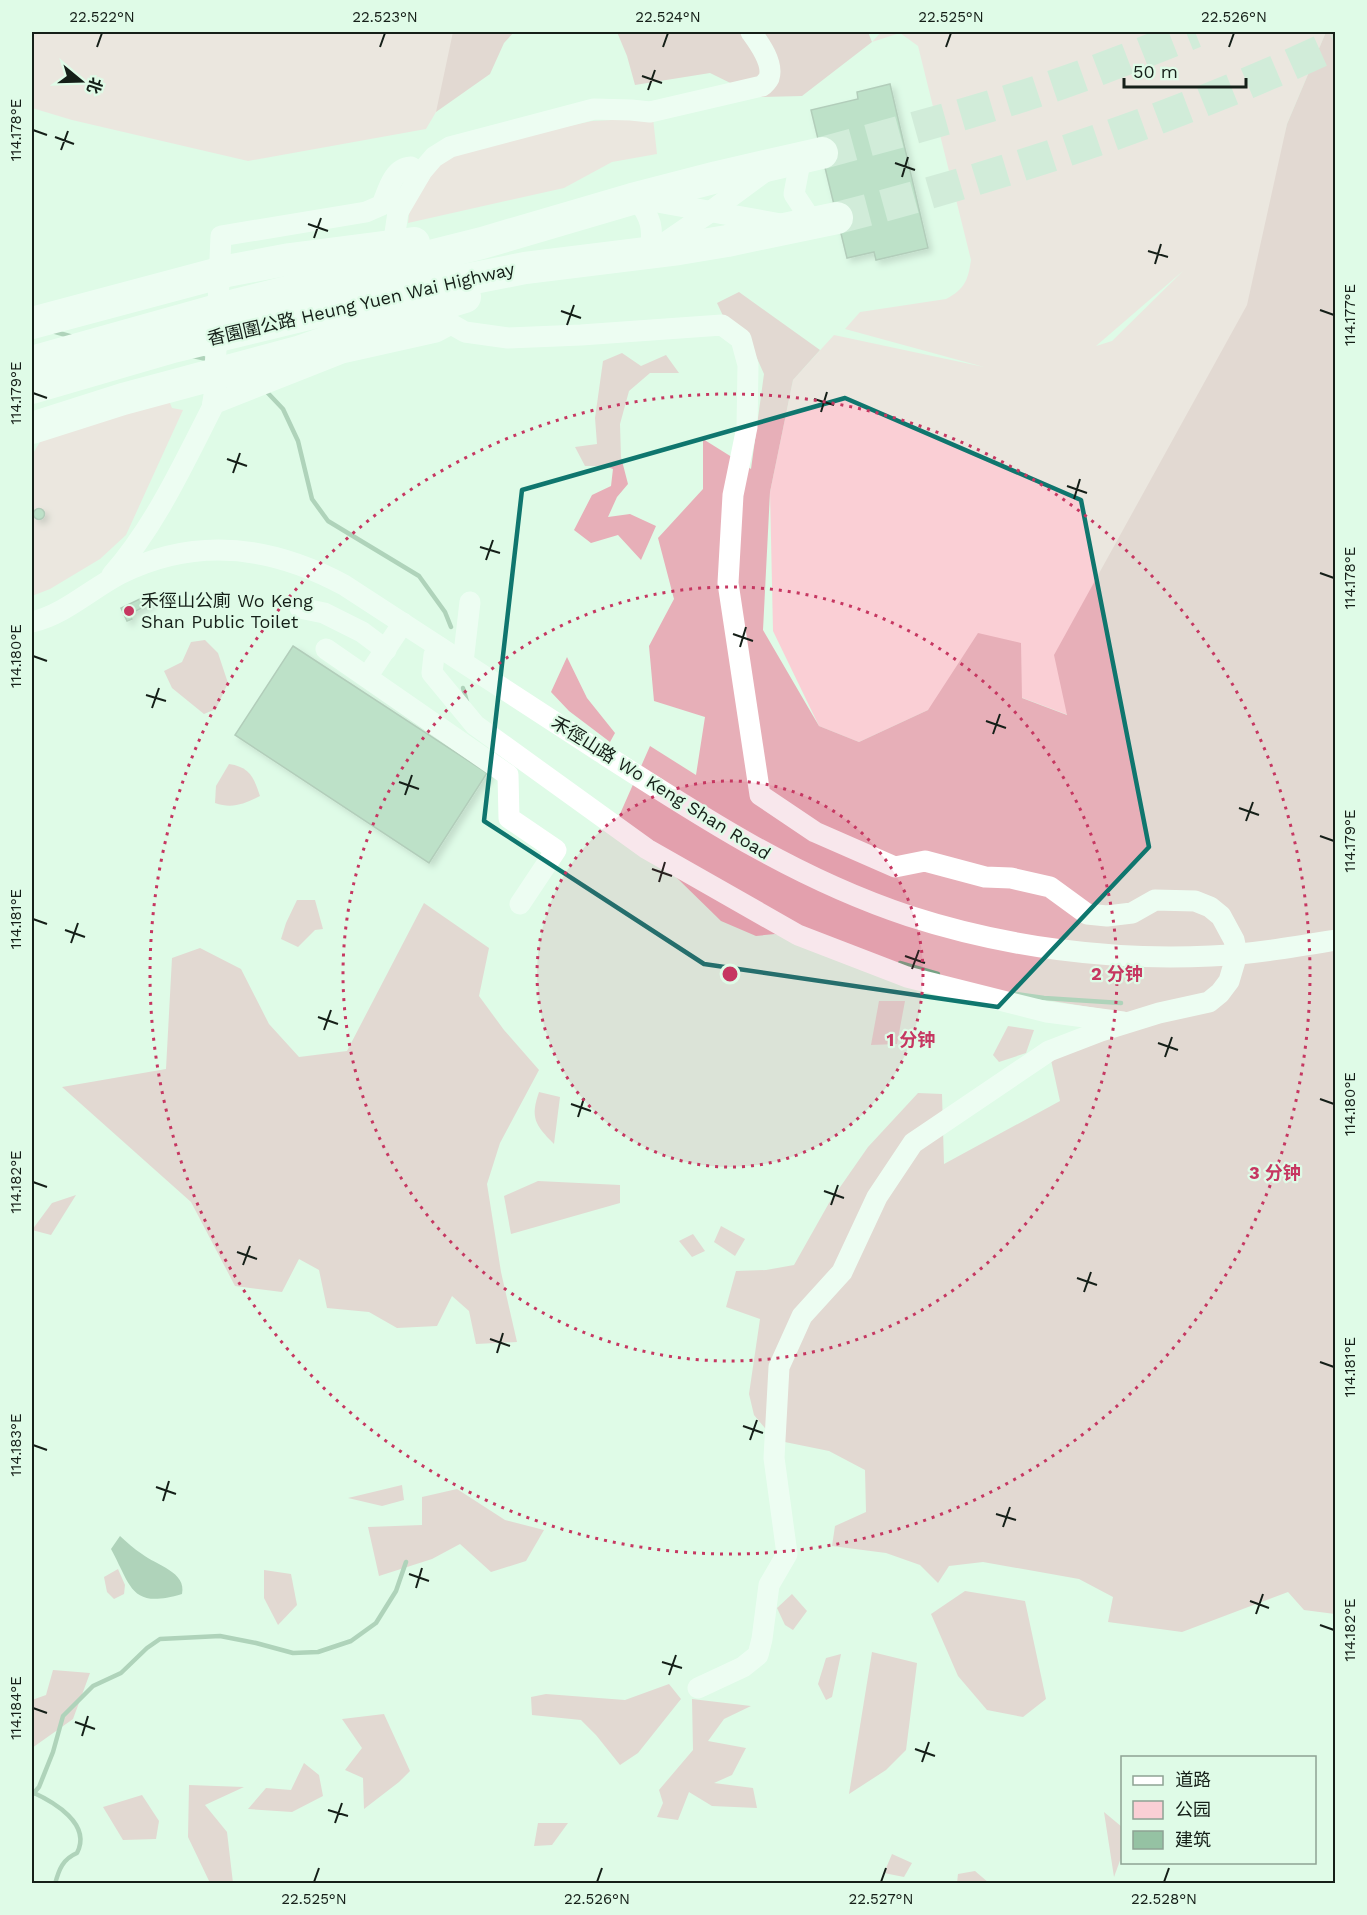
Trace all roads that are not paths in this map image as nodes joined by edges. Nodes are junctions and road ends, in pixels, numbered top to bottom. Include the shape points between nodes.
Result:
1 (751, 32) edge
2 (800, 157) junction
3 (419, 176) junction
4 (634, 198) junction
5 (710, 212) junction
6 (816, 223) junction
7 (647, 253) junction
8 (32, 323) edge
9 (451, 324) junction
10 (32, 362) edge
11 (32, 388) edge
12 (213, 404) junction
13 (32, 428) edge
14 (96, 589) junction
15 (470, 602) dead end
16 (300, 608) dead end
17 (32, 622) edge
18 (404, 623) junction
19 (439, 646) junction
20 (326, 649) dead end
21 (386, 650) junction
22 (463, 662) junction
23 (367, 677) junction
24 (520, 904) dead end
25 (1335, 940) edge
26 (1237, 954) junction
27 (1130, 1022) junction
28 (698, 1688) dead end

1 - 3 street via 770,67 769,79 762,86 650,112 594,109 450,147 434,157
2 - 4 highway, 香園圍公路 Heung Yuen Wai Highway
2 - 5 street
2 - 6 street via 794,194
3 - 9 street via 398,212 394,240 403,279 423,309
3 - 12 street via 411,167 403,168 395,175 382,205 366,212 221,236
4 - 5 street
4 - 7 street via 652,226
4 - 8 highway via 427,242 245,267
4 - 10 highway, 香園圍公路 Heung Yuen Wai Highway via 473,246 239,304
5 - 6 street
5 - 7 street
6 - 7 highway, 香園圍公路 Heung Yuen Wai Highway via 727,242
7 - 11 highway, 香園圍公路 Heung Yuen Wai Highway via 525,268 387,295 173,347
7 - 13 highway via 481,292 298,352
9 - 12 street via 436,332 342,354
9 - 26 street via 465,332 508,338 723,325 741,339 748,364 747,427 733,495 728,583 760,795 815,832 895,867 925,861 985,877 1050,887 1087,914 1132,914 1155,900 1195,901 1221,916
12 - 14 street via 148,529
14 - 17 street, 禾徑山路 Wo Keng Shan Road
14 - 18 street, 禾徑山路 Wo Keng Shan Road via 160,559 196,551 240,550 310,568
15 - 22 street
16 - 21 street via 324,613 362,632
18 - 19 street, 禾徑山路 Wo Keng Shan Road
18 - 21 street
19 - 22 street, 禾徑山路 Wo Keng Shan Road
19 - 27 street via 432,673 475,725 648,849 798,934 907,977 1047,1012
20 - 23 street
21 - 23 street
22 - 26 street, 禾徑山路 Wo Keng Shan Road via 736,838 880,906 963,931 1055,948 1138,956
23 - 24 street via 508,775 509,818 556,850
25 - 26 street, 禾徑山路 Wo Keng Shan Road
26 - 27 street via 1226,987 1209,1002
27 - 28 street via 1049,1051 913,1143 877,1197 842,1272 802,1316 780,1366 774,1458 787,1554 769,1585 758,1655 743,1667

